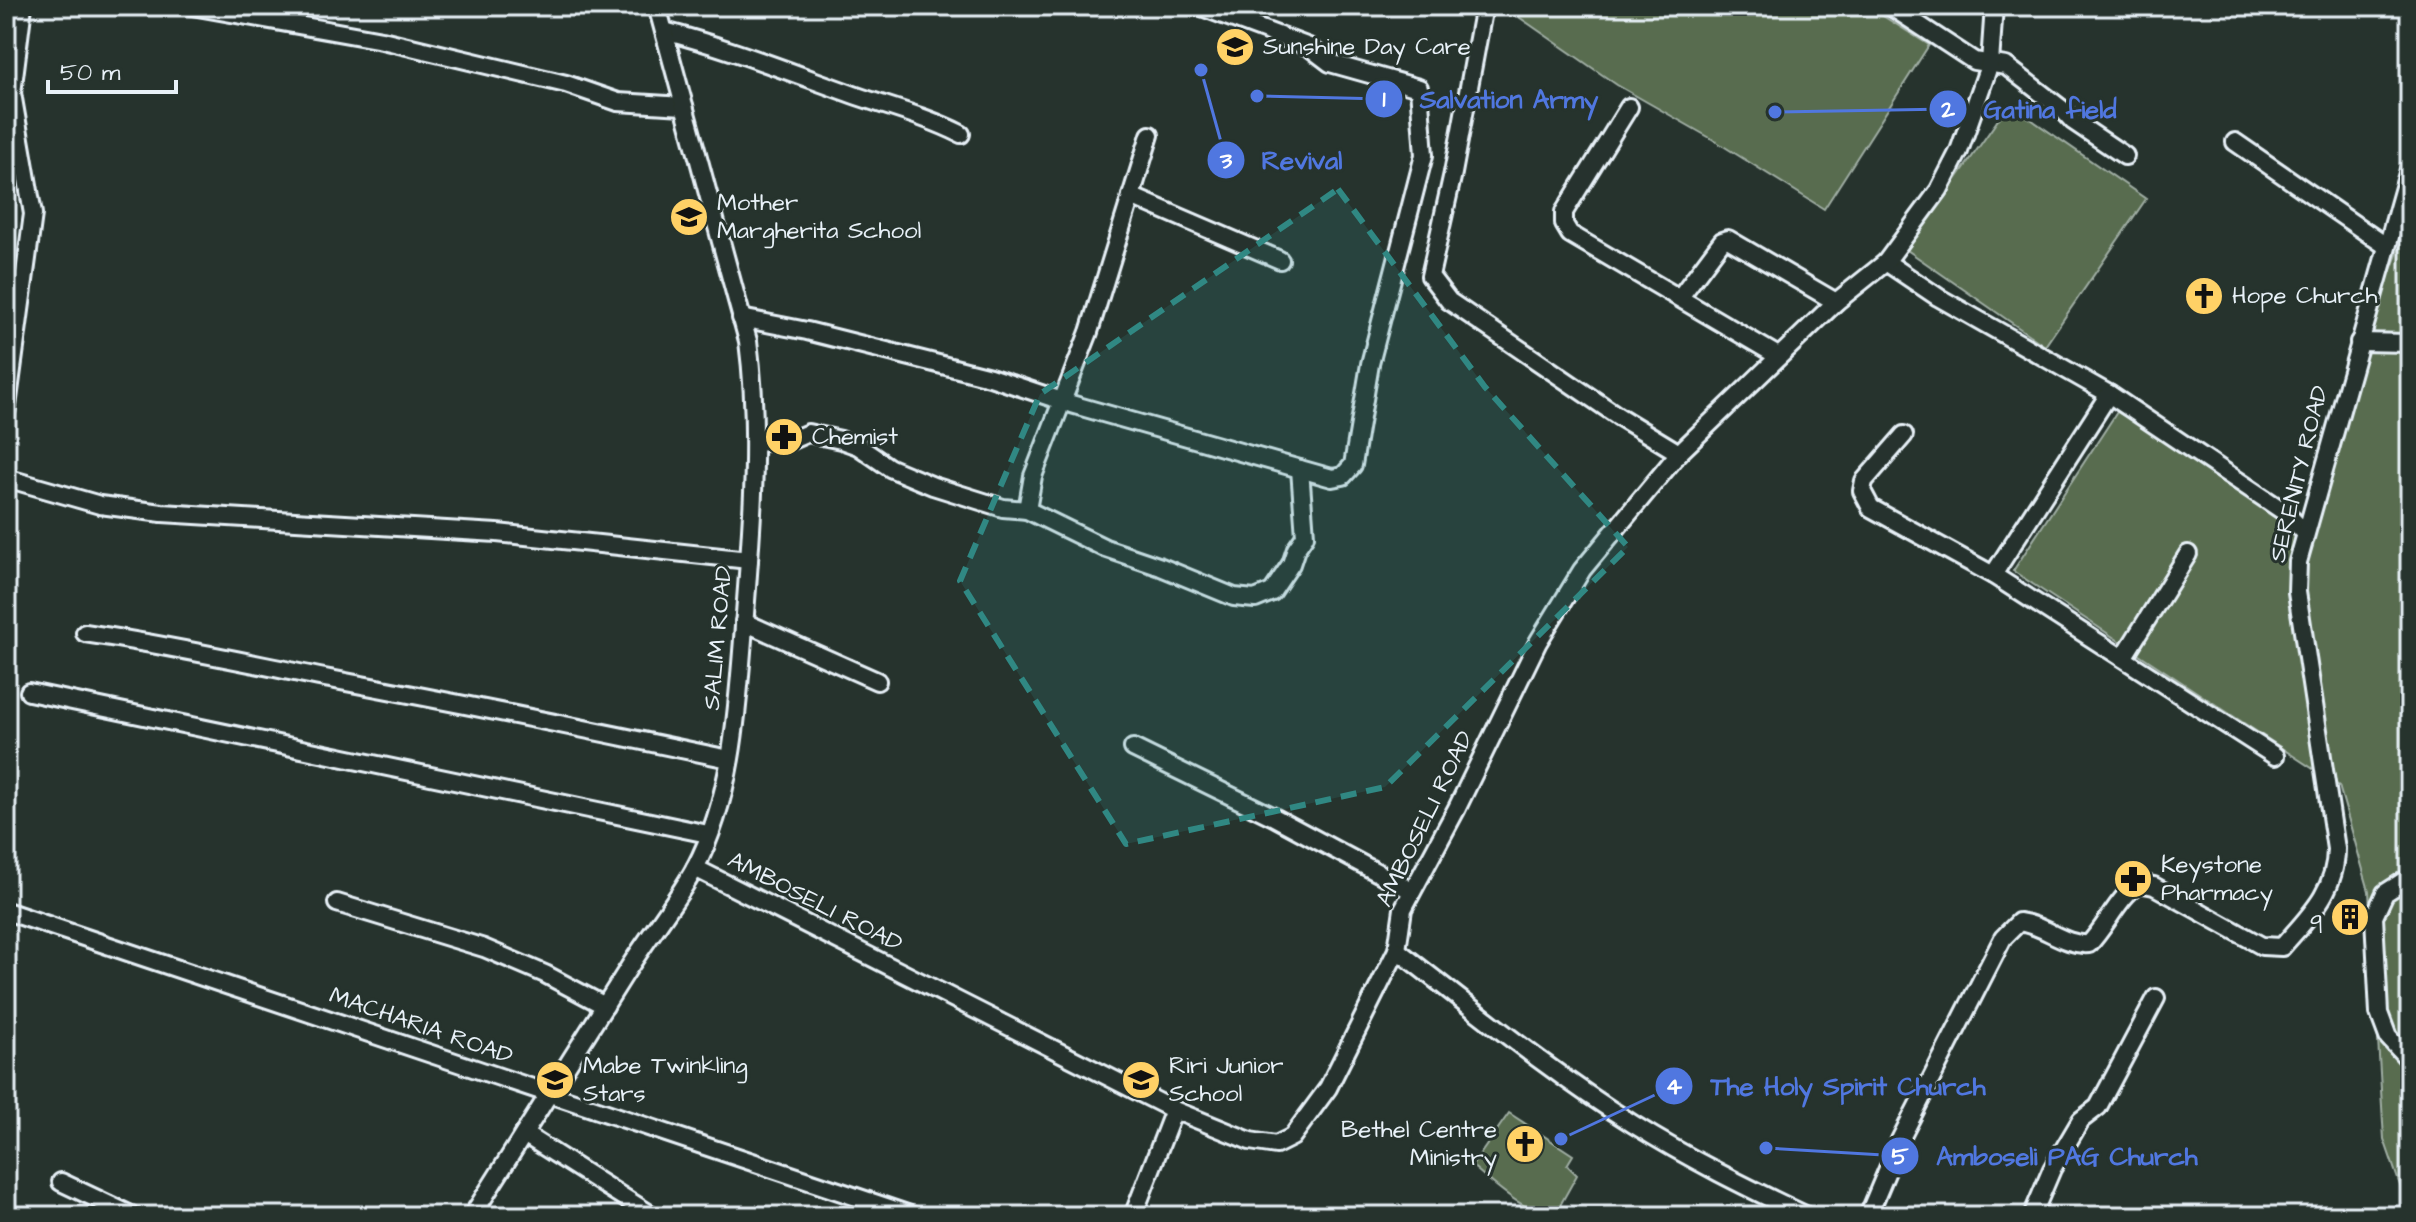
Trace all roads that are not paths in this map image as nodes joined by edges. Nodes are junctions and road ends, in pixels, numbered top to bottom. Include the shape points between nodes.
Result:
1 (23, 6) edge
2 (192, 6) edge
3 (657, 6) edge
4 (1199, 6) edge
5 (1484, 6) edge
6 (1890, 6) edge
7 (1994, 6) edge
8 (664, 31) junction
9 (1990, 63) junction
10 (684, 106) junction
11 (1629, 107) dead end
12 (961, 134) dead end
13 (1150, 135) dead end
14 (2235, 142) dead end
15 (2125, 156) dead end
16 (2410, 166) edge
17 (1131, 196) junction
18 (2386, 246) junction
19 (1280, 260) dead end
20 (1886, 262) junction
21 (1680, 297) junction
22 (1836, 302) junction
23 (741, 318) junction
24 (2359, 342) junction
25 (2410, 343) edge
26 (1778, 356) junction
27 (2109, 394) junction
28 (1061, 400) junction
29 (6, 414) edge
30 (1904, 435) dead end
31 (756, 441) junction
32 (1679, 453) junction
33 (1300, 469) junction
34 (6, 478) edge
35 (1027, 510) junction
36 (2305, 533) junction
37 (2188, 554) dead end
38 (749, 560) junction
39 (1993, 575) junction
40 (744, 622) junction
41 (85, 633) dead end
42 (2123, 658) junction
43 (877, 681) dead end
44 (29, 692) dead end
45 (1133, 748) dead end
46 (2275, 756) dead end
47 (729, 759) junction
48 (708, 834) junction
49 (695, 868) junction
50 (2410, 877) edge
51 (1412, 891) junction
52 (337, 903) dead end
53 (6, 911) edge
54 (1397, 950) junction
55 (2156, 998) dead end
56 (605, 1006) junction
57 (2410, 1061) edge
58 (549, 1094) junction
59 (1174, 1110) junction
60 (524, 1134) junction
61 (61, 1182) dead end
62 (895, 1213) edge
63 (133, 1216) edge
64 (472, 1216) edge
65 (653, 1216) edge
66 (913, 1216) edge
67 (1133, 1216) edge
68 (1807, 1216) edge
69 (1868, 1216) edge
70 (2032, 1216) edge

1 - 29 street via 12,93 33,214
2 - 10 street via 382,40 566,84 618,102
3 - 8 street, SALIM ROAD
4 - 33 street via 1302,43 1330,63 1419,88 1424,155 1370,364 1353,465 1343,476 1332,478
5 - 32 street via 1430,276 1449,301
6 - 9 street via 1974,61
7 - 9 street, AMBOSELI ROAD
8 - 10 street, SALIM ROAD
8 - 12 street via 930,118
9 - 15 street via 2006,66
9 - 20 street, AMBOSELI ROAD via 1959,151 1939,190
10 - 23 street, SALIM ROAD
11 - 21 street via 1564,212 1564,224 1570,234
13 - 17 street
14 - 18 street
16 - 18 street, SERENITY ROAD
17 - 19 street
17 - 28 street via 1089,332
18 - 24 street, SERENITY ROAD
20 - 22 street, AMBOSELI ROAD
20 - 27 street
21 - 22 street via 1728,239
21 - 26 street
22 - 26 street, AMBOSELI ROAD
23 - 28 street via 990,377
23 - 31 street, SALIM ROAD via 755,391
24 - 25 street
24 - 36 street, SERENITY ROAD
26 - 32 street, AMBOSELI ROAD
27 - 36 street via 2286,513
27 - 39 street
28 - 33 street
28 - 35 street via 1033,476
30 - 39 street via 1864,481 1865,500
31 - 35 street via 785,443 821,434 858,446 890,468 933,486
31 - 38 street, SALIM ROAD
32 - 51 street, AMBOSELI ROAD via 1582,570 1538,642
33 - 35 street via 1305,536 1272,592 1255,599 1234,597 1105,548
34 - 38 street via 100,505 162,513 497,533
36 - 69 street, SERENITY ROAD via 2297,592 2336,849 2336,867 2325,895 2282,947 2262,946 2154,886 2139,883 2089,944 2074,945 2019,922 2003,938 1900,1140
37 - 42 street
38 - 40 street, SALIM ROAD
39 - 42 street
40 - 43 street
40 - 47 street, SALIM ROAD
41 - 47 street via 175,646
42 - 46 street
44 - 48 street
45 - 51 street
47 - 48 street, SALIM ROAD via 726,785
48 - 49 street, SALIM ROAD
49 - 56 street, SALIM ROAD
49 - 59 street, AMBOSELI ROAD
50 - 57 street via 2385,893 2374,917 2379,1013 2388,1037
51 - 54 street, AMBOSELI ROAD via 1403,909
52 - 56 street via 484,948
53 - 58 street, MACHARIA ROAD
54 - 59 street, AMBOSELI ROAD via 1328,1088 1292,1137 1276,1145 1250,1141
54 - 68 street via 1632,1124
55 - 70 street via 2098,1107 2081,1120 2052,1169
56 - 58 street, SALIM ROAD
58 - 60 street, SALIM ROAD
58 - 62 street, MACHARIA ROAD
59 - 67 street
60 - 64 street, SALIM ROAD
60 - 65 street
61 - 63 street
62 - 66 street, MACHARIA ROAD

